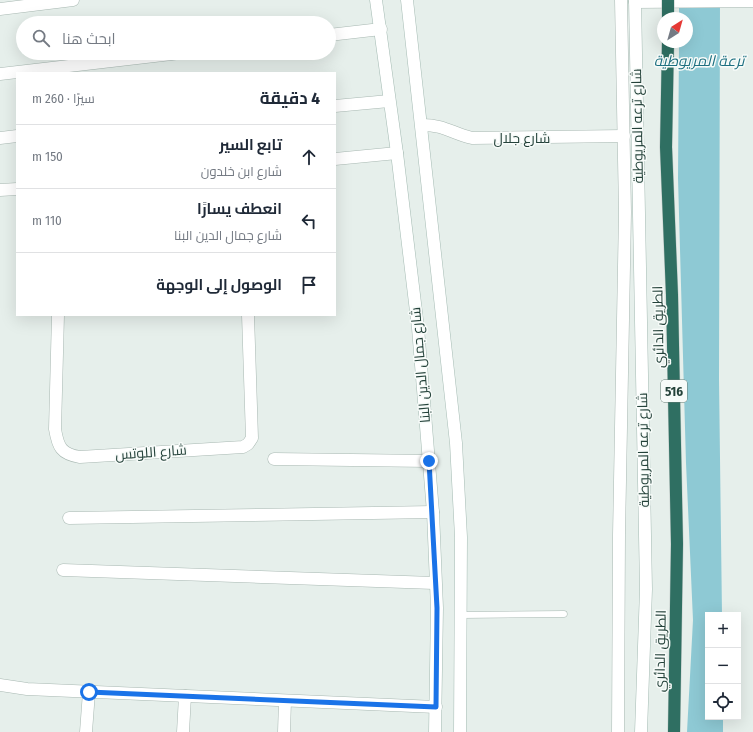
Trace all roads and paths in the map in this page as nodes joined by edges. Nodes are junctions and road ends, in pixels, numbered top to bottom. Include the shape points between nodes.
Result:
1 (73, 0) edge
2 (376, 0) edge
3 (407, 0) edge
4 (621, 0) edge
5 (668, 0) edge
6 (753, 0) edge
7 (639, 1) edge
8 (0, 9) edge
9 (668, 12) edge
10 (381, 29) junction
11 (336, 34) edge
12 (668, 48) edge
13 (120, 60) edge
14 (16, 72) edge
15 (17, 72) edge
16 (0, 74) edge
17 (389, 101) junction
18 (336, 106) edge
19 (422, 126) junction
20 (16, 136) edge
21 (624, 136) junction
22 (0, 138) edge
23 (397, 153) junction
24 (336, 159) edge
25 (16, 189) edge
26 (0, 190) edge
27 (58, 316) edge
28 (248, 316) edge
29 (274, 459) dead end
30 (429, 461) junction
31 (432, 512) junction
32 (69, 518) dead end
33 (63, 570) dead end
34 (434, 583) junction
35 (461, 614) junction
36 (564, 614) dead end
37 (0, 685) edge
38 (89, 692) junction
39 (185, 696) junction
40 (285, 701) junction
41 (436, 707) junction
42 (86, 732) edge
43 (183, 732) edge
44 (284, 732) edge
45 (435, 732) edge
46 (460, 732) edge
47 (618, 732) edge
48 (641, 732) edge
49 (674, 732) edge

1 - 8 street
2 - 10 street, شارع جمال الدين البنا
3 - 19 street, شارع جمال الدين البنا
4 - 21 street
5 - 9 highway, bridge
6 - 7 street
7 - 48 street, شارع ترعه المريوطية via 646,590
10 - 11 street
10 - 17 street, شارع جمال الدين البنا
12 - 49 highway, الطريق الدائري / 516 via 666,147 677,544
13 - 15 street
14 - 16 street
17 - 18 street
17 - 23 street, شارع جمال الدين البنا
19 - 21 street, شارع جلال via 444,127 472,138
19 - 35 street, شارع جمال الدين البنا via 456,443 461,537
20 - 22 street
21 - 47 street
23 - 24 street
23 - 30 street, شارع جمال الدين البنا via 418,328
25 - 26 street
27 - 28 street, شارع اللوتس via 57,443 69,456 80,458 243,447 248,444 252,438
29 - 30 street
30 - 31 street, شارع جمال الدين البنا
31 - 32 street
31 - 34 street, شارع جمال الدين البنا
33 - 34 street
34 - 41 street, شارع جمال الدين البنا via 437,620
35 - 36 lane
35 - 46 street, شارع جمال الدين البنا
37 - 38 street
38 - 39 street
38 - 42 street
39 - 40 street
39 - 43 street
40 - 41 street
40 - 44 street
41 - 45 street, شارع جمال الدين البنا

